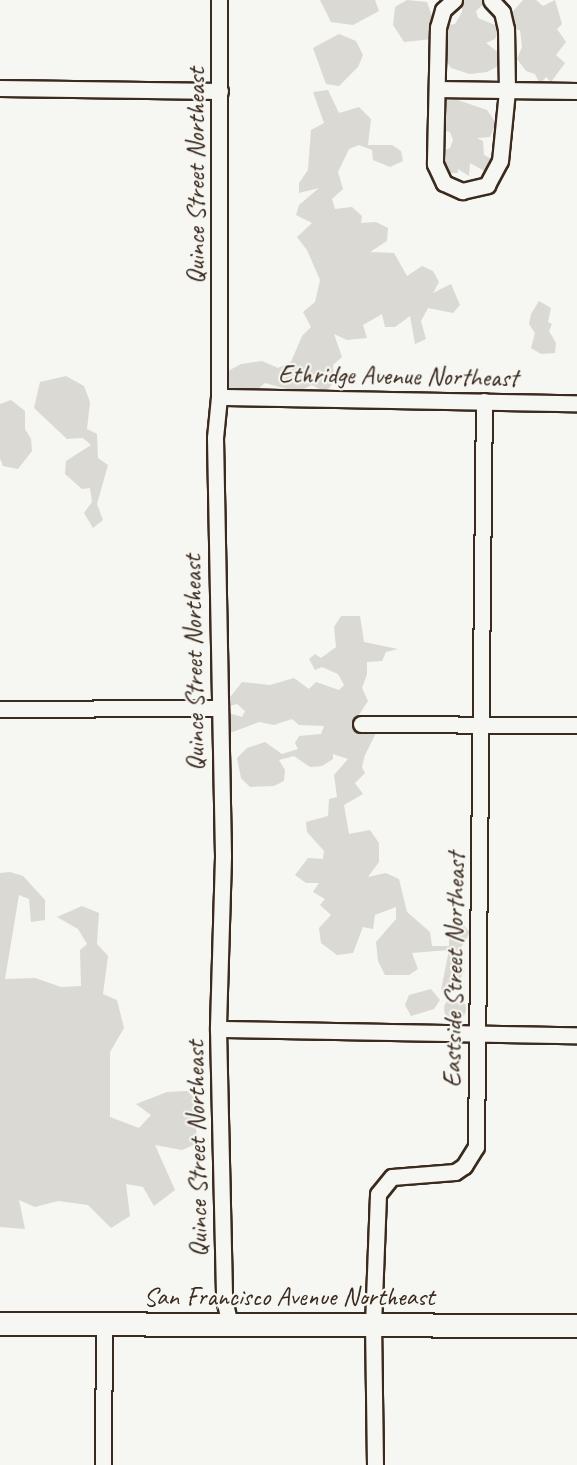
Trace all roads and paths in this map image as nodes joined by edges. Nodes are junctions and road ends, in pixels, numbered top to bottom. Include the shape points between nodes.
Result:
1 (219, 0) edge
2 (454, 0) edge
3 (491, 0) edge
4 (0, 88) edge
5 (437, 89) junction
6 (220, 91) junction
7 (507, 91) junction
8 (577, 91) edge
9 (219, 397) junction
10 (484, 401) junction
11 (577, 403) edge
12 (219, 708) junction
13 (0, 709) edge
14 (481, 723) junction
15 (361, 724) dead end
16 (577, 724) edge
17 (218, 1029) junction
18 (477, 1035) junction
19 (577, 1035) edge
20 (0, 1324) edge
21 (231, 1324) junction
22 (104, 1325) junction
23 (374, 1325) junction
24 (577, 1326) edge
25 (103, 1465) edge
26 (375, 1465) edge

1 - 6 street, Quince Street Northeast
2 - 5 street via 440,18
3 - 7 street via 505,20
4 - 6 street
5 - 7 street
5 - 7 street via 435,164 444,183 462,191 480,189 498,171
6 - 9 street, Quince Street Northeast
7 - 8 street
9 - 10 street, Ethridge Avenue Northeast
9 - 12 street, Quince Street Northeast via 215,438
10 - 11 street, Ethridge Avenue Northeast
10 - 14 street, Eastside Street Northeast
12 - 13 street
12 - 17 street, Quince Street Northeast via 223,857
14 - 15 street
14 - 16 street
14 - 18 street, Eastside Street Northeast
17 - 18 street
17 - 21 street, Quince Street Northeast via 225,1303
18 - 19 street
18 - 23 street, Eastside Street Northeast via 472,1156 465,1166 444,1175 392,1177 378,1194
20 - 22 street, San Francisco Avenue Northeast
21 - 22 street, San Francisco Avenue Northeast
21 - 23 street, San Francisco Avenue Northeast
22 - 25 street
23 - 24 street, San Francisco Avenue Northeast
23 - 26 street, Eastside Street Northeast

